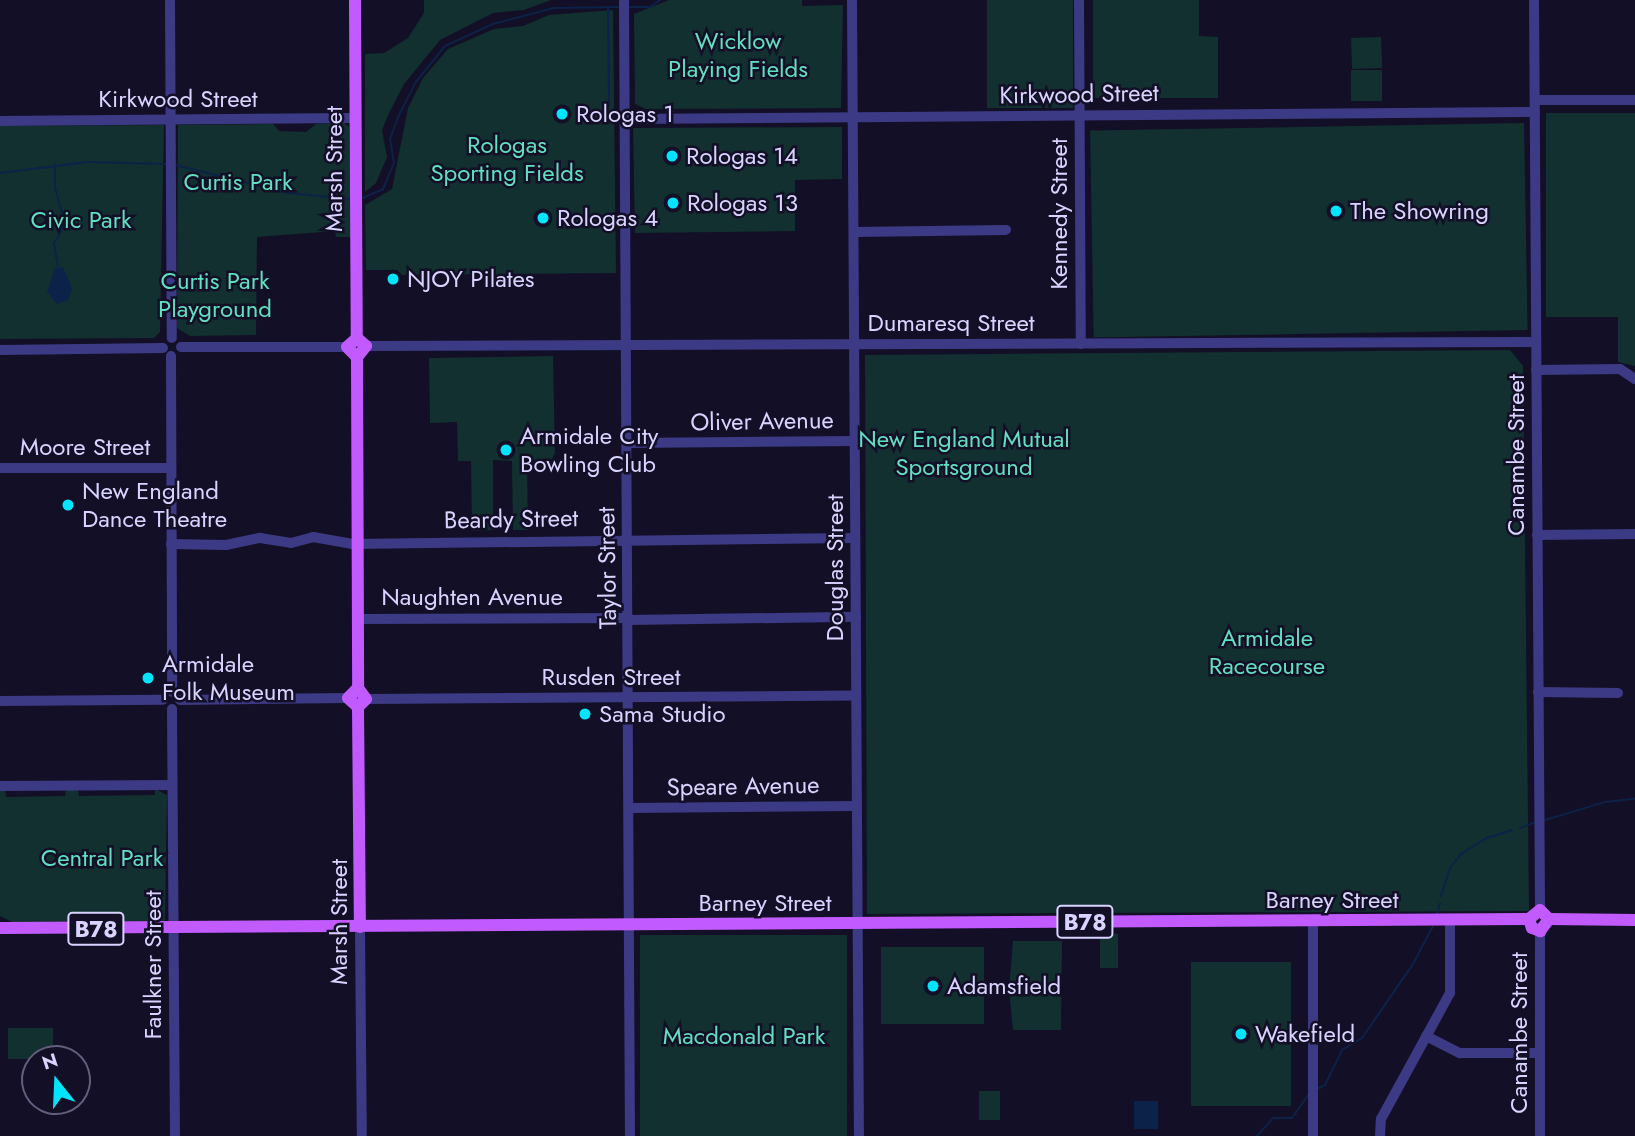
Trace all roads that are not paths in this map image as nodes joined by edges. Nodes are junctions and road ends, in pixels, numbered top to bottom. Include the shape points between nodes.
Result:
1 (170, 0) edge
2 (355, 0) edge
3 (852, 0) edge
4 (1079, 0) edge
5 (1534, 0) edge
6 (624, 5) edge
7 (1635, 100) edge
8 (1535, 106) junction
9 (1080, 115) junction
10 (356, 118) junction
11 (852, 118) junction
12 (624, 119) junction
13 (171, 120) junction
14 (0, 121) edge
15 (1006, 230) dead end
16 (854, 232) junction
17 (172, 338) junction
18 (1536, 342) junction
19 (1081, 344) junction
20 (853, 345) junction
21 (626, 346) junction
22 (181, 347) junction
23 (347, 347) joint
24 (360, 347) junction
25 (163, 348) junction
26 (0, 350) edge
27 (171, 356) junction
28 (1536, 370) junction
29 (1635, 379) edge
30 (855, 441) junction
31 (628, 443) junction
32 (0, 468) edge
33 (171, 468) junction
34 (1635, 534) edge
35 (1537, 535) junction
36 (855, 538) junction
37 (627, 539) junction
38 (358, 543) junction
39 (172, 544) junction
40 (856, 617) junction
41 (358, 619) junction
42 (629, 619) junction
43 (172, 692) junction
44 (1538, 692) junction
45 (1618, 693) dead end
46 (856, 696) junction
47 (629, 697) junction
48 (357, 698) junction
49 (163, 700) junction
50 (180, 700) junction
51 (0, 701) edge
52 (172, 709) junction
53 (173, 785) junction
54 (0, 786) edge
55 (857, 806) junction
56 (630, 808) junction
57 (1545, 915) junction
58 (1529, 919) junction
59 (1635, 920) edge
60 (1313, 921) junction
61 (1438, 921) junction
62 (858, 923) junction
63 (630, 925) junction
64 (360, 927) junction
65 (0, 928) edge
66 (173, 929) junction
67 (1540, 931) junction
68 (1426, 1037) junction
69 (1540, 1053) junction
70 (175, 1136) edge
71 (362, 1136) edge
72 (630, 1136) edge
73 (859, 1136) edge
74 (1313, 1136) edge
75 (1380, 1136) edge
76 (1540, 1136) edge

1 - 13 street
2 - 10 main road, Marsh Street
3 - 11 street, Douglas Street
4 - 9 street, Kennedy Street
5 - 8 street, Canambe Street
6 - 12 street, Taylor Street
7 - 8 street, Kirkwood Street
8 - 9 street, Kirkwood Street
8 - 18 street, Canambe Street
9 - 11 street, Kirkwood Street
9 - 19 street, Kennedy Street
10 - 13 street, Kirkwood Street
10 - 24 main road, Marsh Street
11 - 12 street, Kirkwood Street
11 - 16 street, Douglas Street
12 - 21 street, Taylor Street
13 - 14 street, Kirkwood Street
13 - 17 street via 168,246
15 - 16 street
16 - 20 street, Douglas Street
17 - 22 street
17 - 25 street
18 - 19 street, Dumaresq Street
18 - 28 street, Canambe Street
19 - 20 street, Dumaresq Street
20 - 21 street, Dumaresq Street
20 - 30 street, Douglas Street
21 - 24 street, Dumaresq Street
21 - 31 street, Taylor Street
22 - 23 street
22 - 27 street
23 - 24 main road
24 - 38 main road, Marsh Street
25 - 26 street
25 - 27 street
27 - 33 street
28 - 29 street via 1620,369
28 - 35 street, Canambe Street
30 - 31 street, Oliver Avenue
30 - 36 street, Douglas Street
31 - 37 street, Taylor Street
32 - 33 street, Moore Street
33 - 39 street
34 - 35 street
35 - 44 street, Canambe Street
36 - 37 street, Beardy Street
36 - 40 street, Douglas Street
37 - 38 street, Beardy Street
37 - 42 street, Taylor Street
38 - 39 street, Beardy Street via 313,537 291,543 260,538 226,545
38 - 41 main road, Marsh Street
39 - 43 street
40 - 42 street, Naughten Avenue
40 - 46 street, Douglas Street
41 - 42 street, Naughten Avenue
41 - 48 main road, Marsh Street
42 - 47 street, Taylor Street
43 - 49 street
43 - 50 street
44 - 45 street
44 - 57 street, Canambe Street
46 - 47 street, Rusden Street
46 - 55 street, Douglas Street
47 - 48 street, Rusden Street
47 - 56 street, Taylor Street
48 - 50 street, Rusden Street
48 - 64 main road, Marsh Street
49 - 51 street
49 - 52 street
50 - 52 street
52 - 53 street, Faulkner Street
53 - 54 street
53 - 66 street, Faulkner Street
55 - 56 street, Speare Avenue
55 - 62 street, Douglas Street
56 - 63 street, Taylor Street
57 - 58 main road
57 - 59 main road
57 - 67 main road
58 - 61 main road, Barney Street / B78
58 - 67 main road via 1532,928
60 - 61 main road, Barney Street / B78
60 - 62 main road, Barney Street / B78
60 - 74 street
61 - 68 street via 1450,993
62 - 63 main road, Barney Street / B78
62 - 73 street, Douglas Street
63 - 64 main road, Barney Street / B78
63 - 72 street, Taylor Street
64 - 66 main road, Barney Street / B78
64 - 71 street, Marsh Street
65 - 66 main road, Barney Street / B78
66 - 70 street, Faulkner Street
67 - 69 street, Canambe Street
68 - 69 street via 1460,1054
68 - 75 street via 1381,1119
69 - 76 street, Canambe Street

